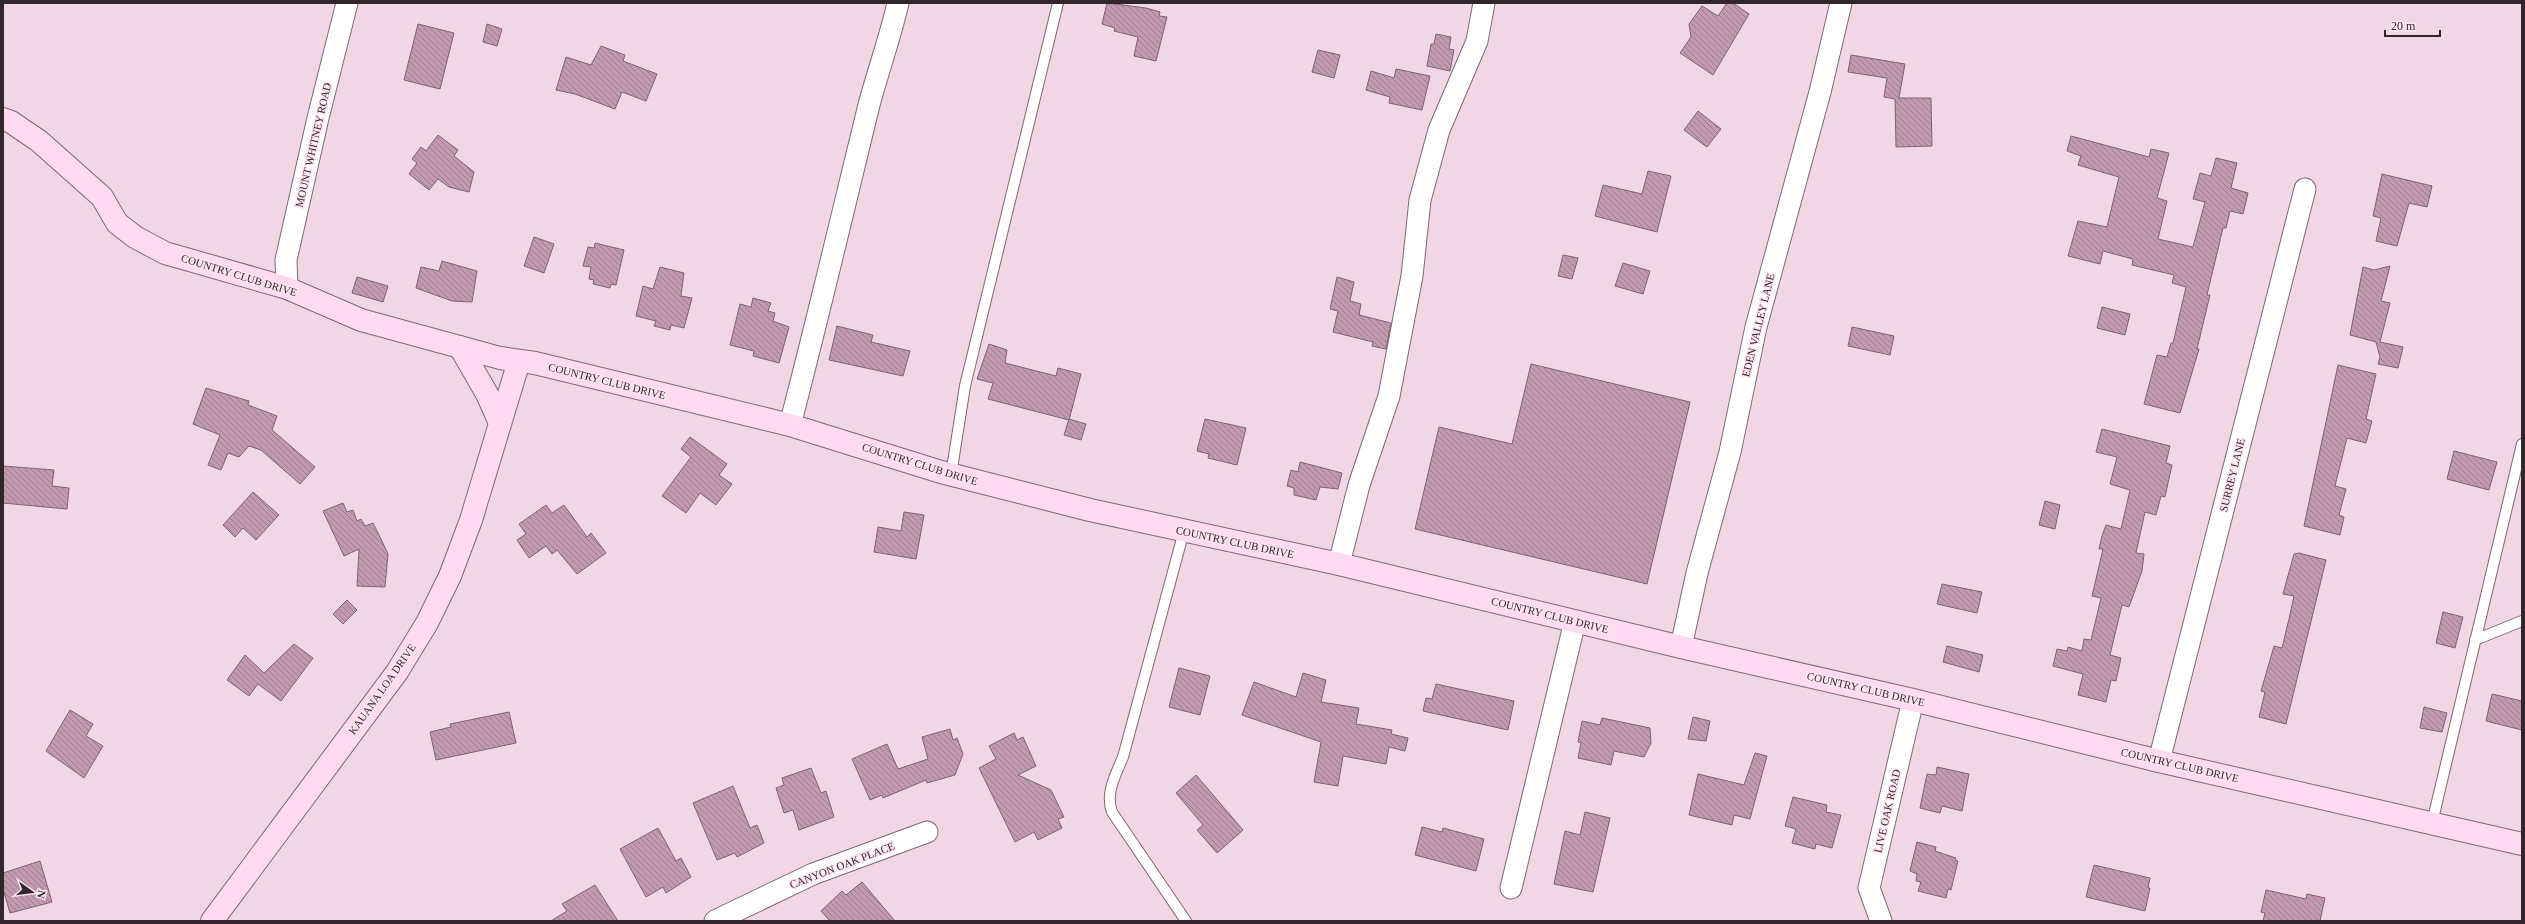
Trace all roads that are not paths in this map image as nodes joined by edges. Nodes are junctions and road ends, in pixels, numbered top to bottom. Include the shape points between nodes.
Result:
1 (348, 3) edge
2 (898, 3) edge
3 (1058, 3) edge
4 (1484, 3) edge
5 (1841, 3) edge
6 (3, 119) edge
7 (2304, 189) dead end
8 (287, 288) junction
9 (460, 347) junction
10 (519, 361) junction
11 (500, 423) junction
12 (790, 425) junction
13 (2522, 444) edge
14 (951, 475) junction
15 (1184, 531) junction
16 (1339, 564) junction
17 (1575, 621) junction
18 (2522, 621) edge
19 (2476, 640) junction
20 (1681, 647) junction
21 (1913, 700) junction
22 (2159, 761) junction
23 (2432, 823) junction
24 (927, 832) dead end
25 (2522, 844) edge
26 (1511, 888) dead end
27 (212, 921) edge
28 (715, 921) edge
29 (1186, 921) edge
30 (1881, 921) edge

1 - 8 street, MOUNT WHITNEY ROAD via 318,118 288,254
2 - 12 street via 890,40 870,103
3 - 14 lane via 965,386
4 - 16 street via 1476,41 1439,130 1422,193 1412,276 1389,396 1359,484
5 - 20 street, EDEN VALLEY LANE via 1820,92 1756,327 1730,452 1697,573
6 - 8 street, COUNTRY CLUB DRIVE via 39,141 102,197 117,222 135,237 165,253
7 - 22 street, SURREY LANE
8 - 9 street, COUNTRY CLUB DRIVE via 361,320
9 - 10 street, COUNTRY CLUB DRIVE
9 - 11 street via 487,394
10 - 11 street, KAUANA LOA DRIVE
10 - 12 street, COUNTRY CLUB DRIVE
11 - 27 street, KAUANA LOA DRIVE via 471,520 450,576 427,623 397,672
12 - 14 street, COUNTRY CLUB DRIVE
13 - 19 lane
14 - 15 street, COUNTRY CLUB DRIVE
15 - 16 street, COUNTRY CLUB DRIVE
15 - 29 lane via 1110,798 1112,812
16 - 17 street, COUNTRY CLUB DRIVE
17 - 20 street, COUNTRY CLUB DRIVE
17 - 26 street
18 - 19 lane
19 - 23 lane
20 - 21 street, COUNTRY CLUB DRIVE
21 - 22 street, COUNTRY CLUB DRIVE
21 - 30 street, LIVE OAK ROAD via 1869,888
22 - 23 street, COUNTRY CLUB DRIVE
23 - 25 street, COUNTRY CLUB DRIVE
24 - 28 street, CANYON OAK PLACE via 813,874

